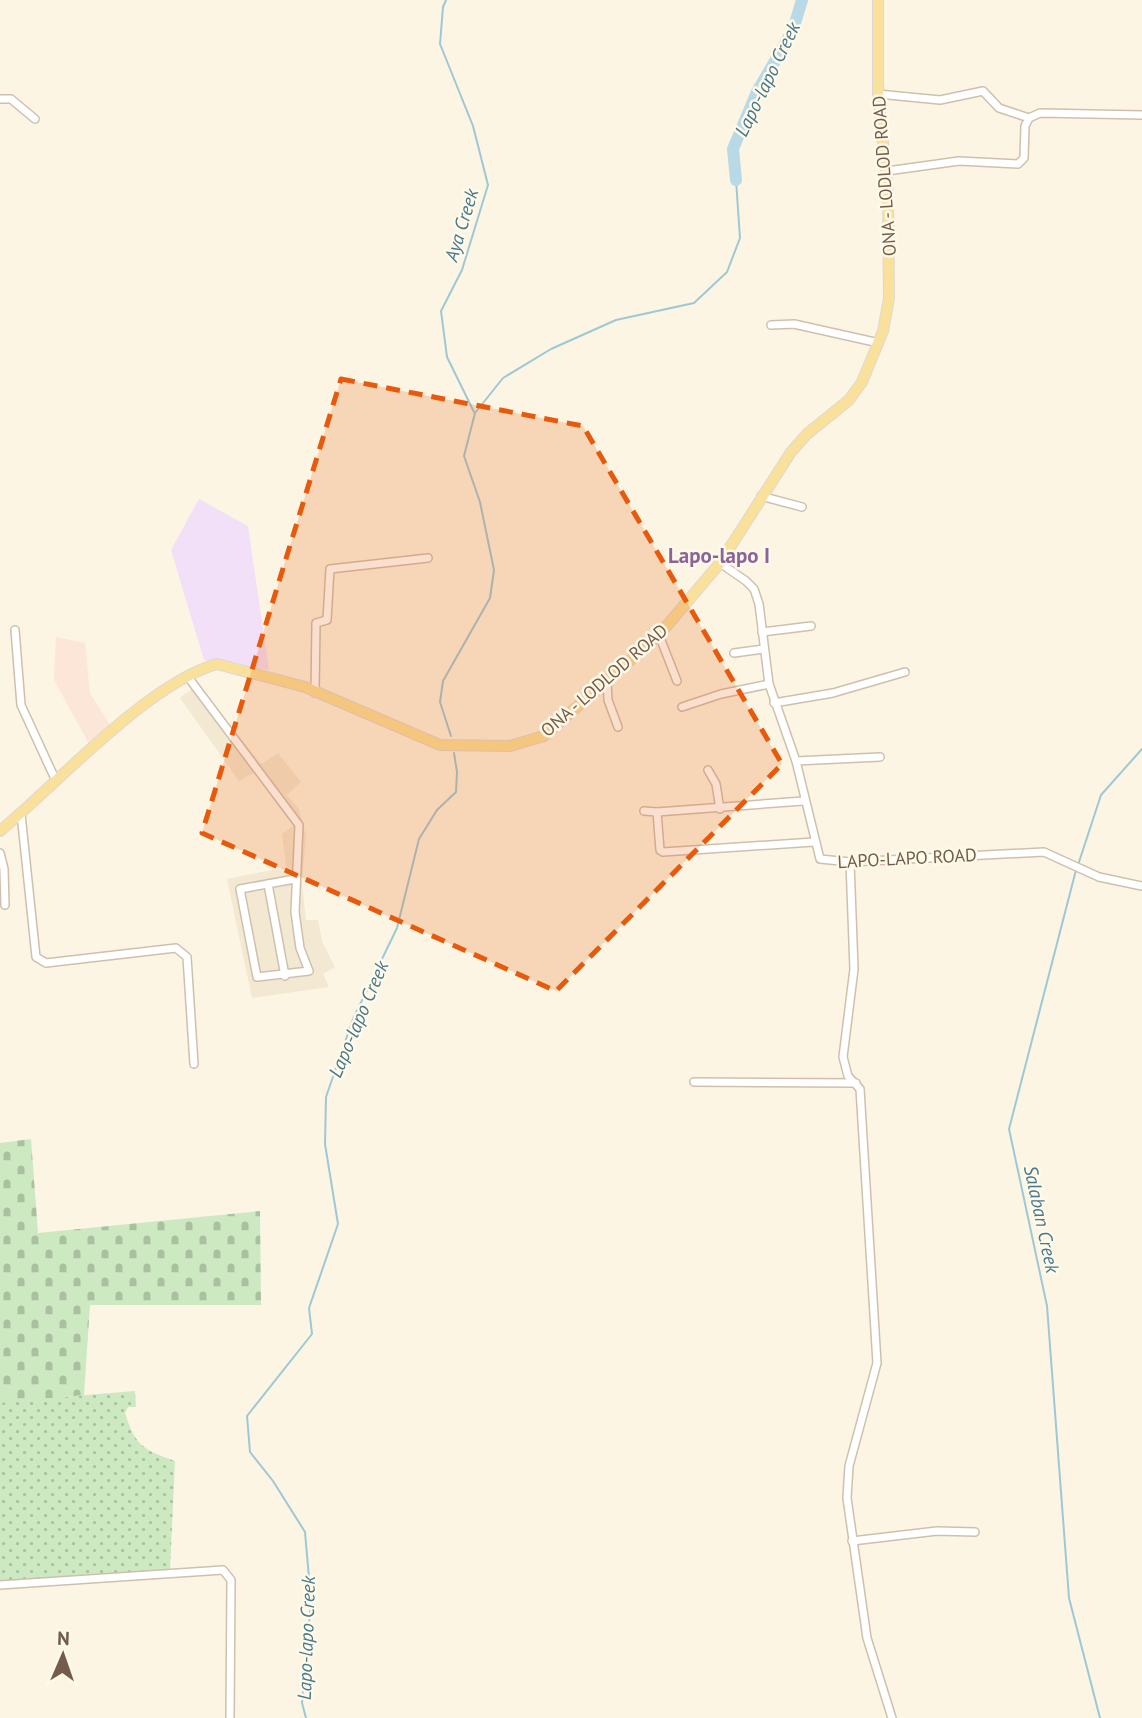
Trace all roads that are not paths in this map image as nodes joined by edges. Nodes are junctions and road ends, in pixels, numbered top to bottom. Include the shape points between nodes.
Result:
1 (878, 0) edge
2 (878, 94) junction
3 (0, 99) edge
4 (1142, 115) edge
5 (1029, 118) junction
6 (35, 119) dead end
7 (887, 171) junction
8 (771, 325) dead end
9 (879, 343) junction
10 (761, 496) junction
11 (802, 506) dead end
12 (428, 558) dead end
13 (720, 563) junction
14 (811, 626) dead end
15 (15, 629) dead end
16 (762, 632) junction
17 (659, 635) junction
18 (764, 649) junction
19 (734, 653) dead end
20 (905, 672) dead end
21 (188, 677) junction
22 (677, 681) dead end
23 (607, 682) junction
24 (769, 684) junction
25 (316, 693) junction
26 (774, 703) junction
27 (682, 707) dead end
28 (618, 727) dead end
29 (880, 757) dead end
30 (796, 761) junction
31 (708, 770) dead end
32 (55, 781) junction
33 (803, 801) junction
34 (720, 809) junction
35 (644, 811) dead end
36 (657, 812) junction
37 (21, 814) junction
38 (0, 831) edge
39 (814, 842) junction
40 (0, 853) edge
41 (850, 862) junction
42 (295, 880) junction
43 (268, 884) junction
44 (1142, 886) edge
45 (5, 905) dead end
46 (285, 976) junction
47 (194, 1064) dead end
48 (694, 1082) dead end
49 (857, 1083) junction
50 (975, 1532) dead end
51 (852, 1541) junction
52 (0, 1585) edge
53 (230, 1718) edge
54 (892, 1718) edge

1 - 2 main road, ONA - LODLOD ROAD
2 - 5 street via 940,100 983,91 999,108
2 - 7 main road, ONA - LODLOD ROAD
3 - 6 street via 11,99
4 - 5 street via 1040,113
5 - 7 street via 1024,158 1018,164 959,161
7 - 9 main road, ONA - LODLOD ROAD via 889,298
8 - 9 street via 794,324
9 - 10 main road, ONA - LODLOD ROAD via 849,400 807,434
10 - 11 street
10 - 13 main road, ONA - LODLOD ROAD
12 - 25 street via 330,569 327,620 316,623
13 - 16 street, LAPO-LAPO ROAD via 754,589
13 - 17 main road, ONA - LODLOD ROAD
14 - 16 street
15 - 32 street via 21,705
16 - 18 street, LAPO-LAPO ROAD
17 - 22 street
17 - 23 main road, ONA - LODLOD ROAD
18 - 19 street
18 - 24 street, LAPO-LAPO ROAD
20 - 26 street
21 - 25 main road, ONA - LODLOD ROAD via 217,664
21 - 32 main road, ONA - LODLOD ROAD via 136,712
21 - 42 street via 299,825
23 - 25 main road, ONA - LODLOD ROAD via 537,740 523,744 440,745
23 - 28 street
24 - 26 street, LAPO-LAPO ROAD
24 - 27 street
26 - 30 street, LAPO-LAPO ROAD
29 - 30 street
30 - 33 street, LAPO-LAPO ROAD
31 - 34 street via 716,784
32 - 37 main road, ONA - LODLOD ROAD
33 - 34 street
33 - 39 street, LAPO-LAPO ROAD
34 - 36 street
35 - 36 street
36 - 39 street via 663,852
37 - 38 main road, ONA - LODLOD ROAD
37 - 47 street via 38,960 46,963 182,950 187,957
39 - 41 street, LAPO-LAPO ROAD via 820,859
40 - 45 street
41 - 44 street, LAPO-LAPO ROAD via 1031,852 1060,857 1099,877
41 - 49 street via 854,969 842,1057 848,1076
42 - 43 street
42 - 46 street via 297,931 309,968 307,974
43 - 46 street
43 - 46 street via 240,891 255,975
48 - 49 street
49 - 51 street via 866,1152 877,1363 849,1466
50 - 51 street via 937,1531
51 - 54 street via 867,1638
52 - 53 street via 223,1570 231,1580

